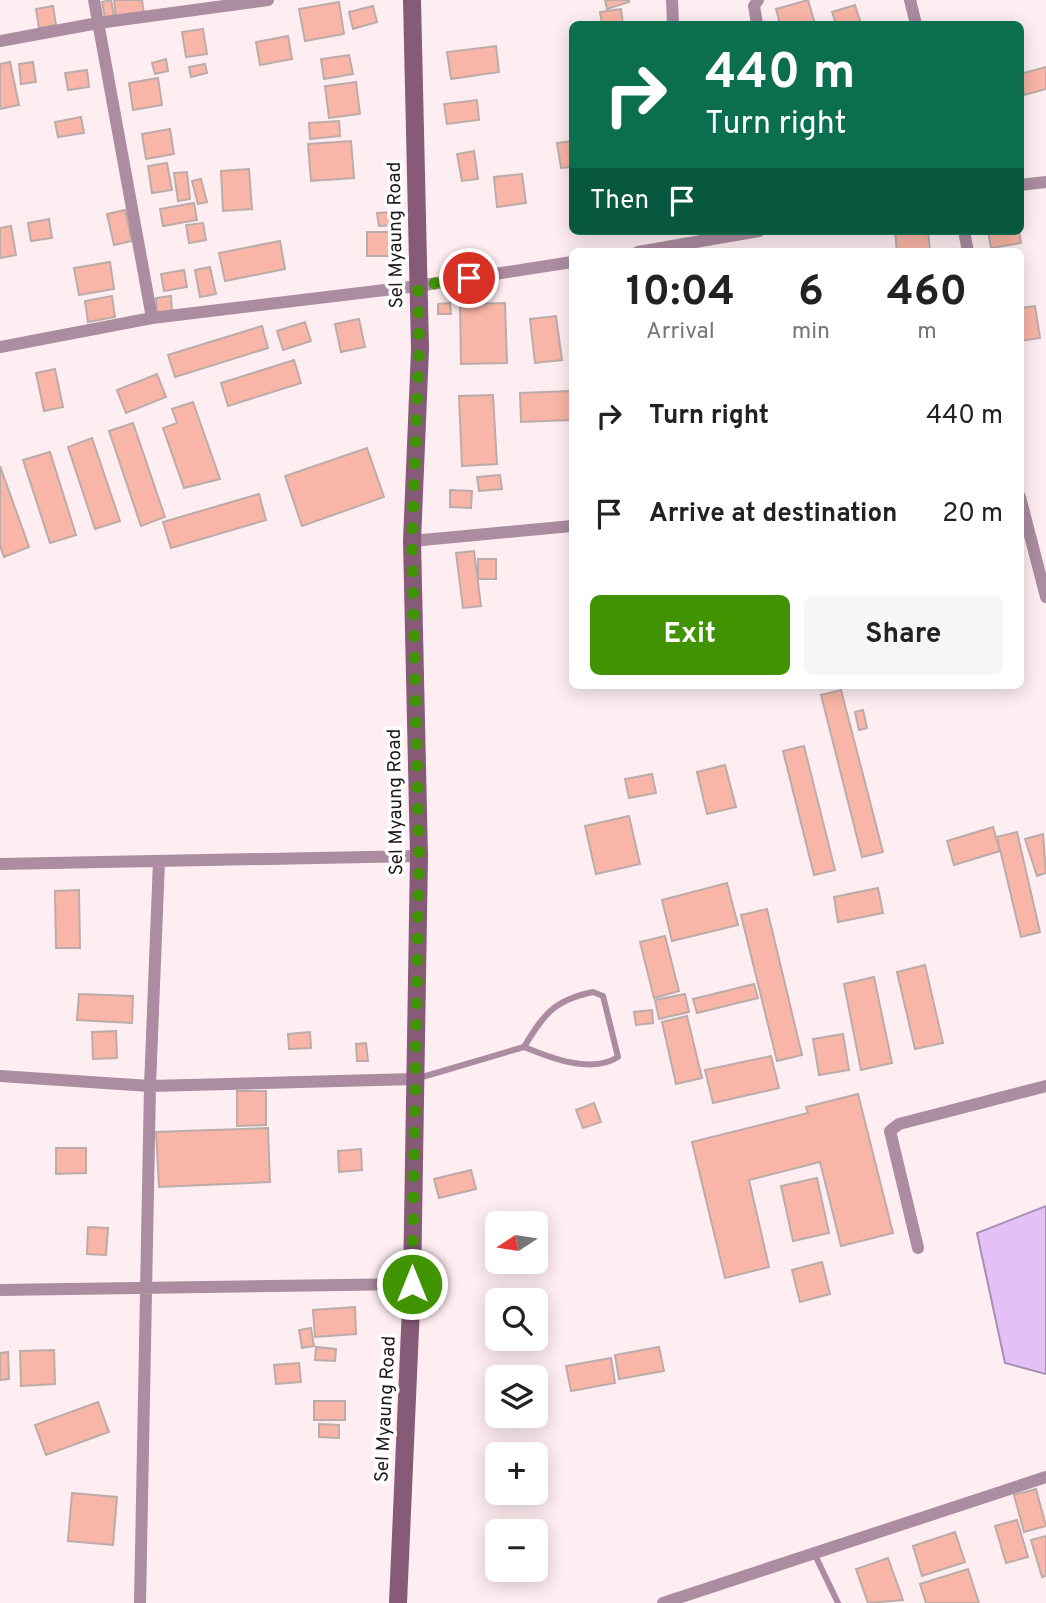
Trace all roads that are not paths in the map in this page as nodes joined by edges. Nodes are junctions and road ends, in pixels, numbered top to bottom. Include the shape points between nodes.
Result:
1 (94, 0) edge
2 (268, 0) edge
3 (412, 0) edge
4 (672, 0) edge
5 (758, 0) edge
6 (910, 0) edge
7 (240, 2) edge
8 (673, 21) edge
9 (756, 21) edge
10 (915, 21) edge
11 (98, 23) junction
12 (0, 41) edge
13 (1046, 182) edge
14 (1024, 185) edge
15 (713, 235) edge
16 (690, 237) edge
17 (652, 248) edge
18 (569, 262) edge
19 (418, 286) junction
20 (152, 318) junction
21 (0, 347) edge
22 (1024, 512) edge
23 (569, 526) edge
24 (412, 541) junction
25 (1046, 597) edge
26 (419, 856) junction
27 (159, 861) junction
28 (0, 864) edge
29 (524, 1047) junction
30 (0, 1076) edge
31 (414, 1080) junction
32 (150, 1086) junction
33 (1046, 1086) edge
34 (918, 1248) dead end
35 (412, 1284) junction
36 (145, 1286) junction
37 (0, 1290) edge
38 (1046, 1477) edge
39 (815, 1556) junction
40 (140, 1603) edge
41 (398, 1603) edge
42 (663, 1603) edge
43 (838, 1603) edge

1 - 11 street
2 - 7 street
3 - 19 main road, Sel Myaung Road
4 - 8 street
5 - 9 street via 754,6
6 - 10 street
7 - 11 street
11 - 12 street
11 - 20 street
13 - 14 street
15 - 16 street
16 - 17 street
18 - 19 street
19 - 20 street
19 - 24 main road, Sel Myaung Road
20 - 21 street
22 - 25 street
23 - 24 street
24 - 26 main road, Sel Myaung Road
26 - 27 street
26 - 31 main road, Sel Myaung Road
27 - 28 street
27 - 32 street
29 - 29 lane via 578,1063 611,1062 618,1057 603,996 593,992 568,998 542,1017
29 - 31 lane
30 - 32 street
31 - 32 street
31 - 35 main road, Sel Myaung Road
32 - 36 street
33 - 34 street via 899,1124 890,1131
35 - 36 street
35 - 41 main road, Sel Myaung Road
36 - 37 street
36 - 40 street
38 - 39 street
39 - 42 street
39 - 43 lane

